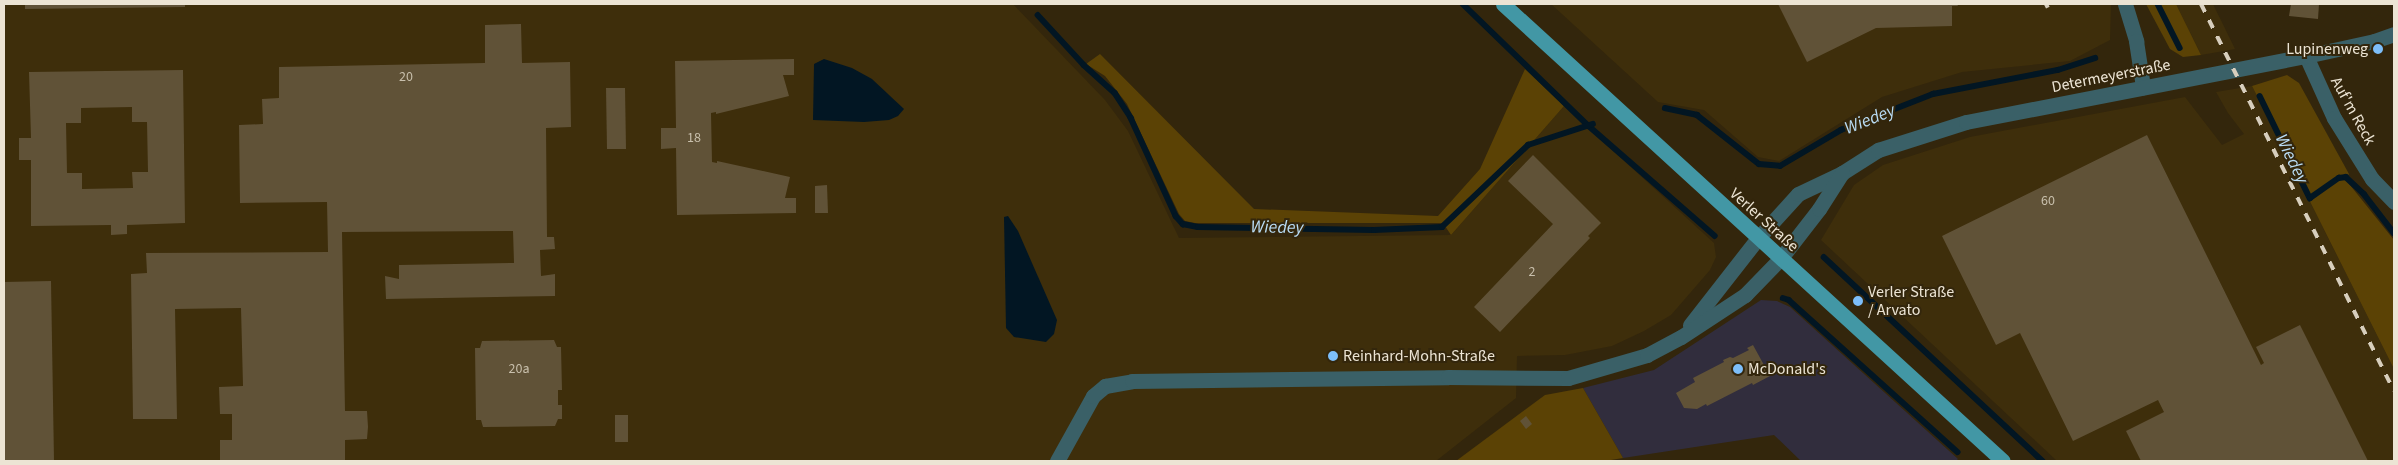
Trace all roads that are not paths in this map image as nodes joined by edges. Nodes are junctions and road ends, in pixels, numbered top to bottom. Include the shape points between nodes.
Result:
1 (1503, 4) edge
2 (2125, 4) edge
3 (2394, 34) edge
4 (2306, 56) junction
5 (2143, 87) junction
6 (1842, 173) junction
7 (2394, 202) edge
8 (1758, 238) junction
9 (1781, 258) junction
10 (1681, 337) junction
11 (1057, 461) edge
12 (2003, 461) edge

1 - 8 main road, Verler Straße
2 - 5 street via 2136,41
3 - 4 street, Determeyerstraße
4 - 5 street, Determeyerstraße
4 - 7 street, Auf'm Reck via 2334,118 2372,179
5 - 6 street, Determeyerstraße via 1966,122 1878,150
6 - 8 street, Determeyerstraße via 1798,194
6 - 9 street, Determeyerstraße via 1820,209
8 - 9 main road, Verler Straße
8 - 10 street
9 - 10 street via 1745,295
9 - 12 main road, Verler Straße
10 - 11 street via 1647,355 1568,378 1150,381 1105,386 1084,409

